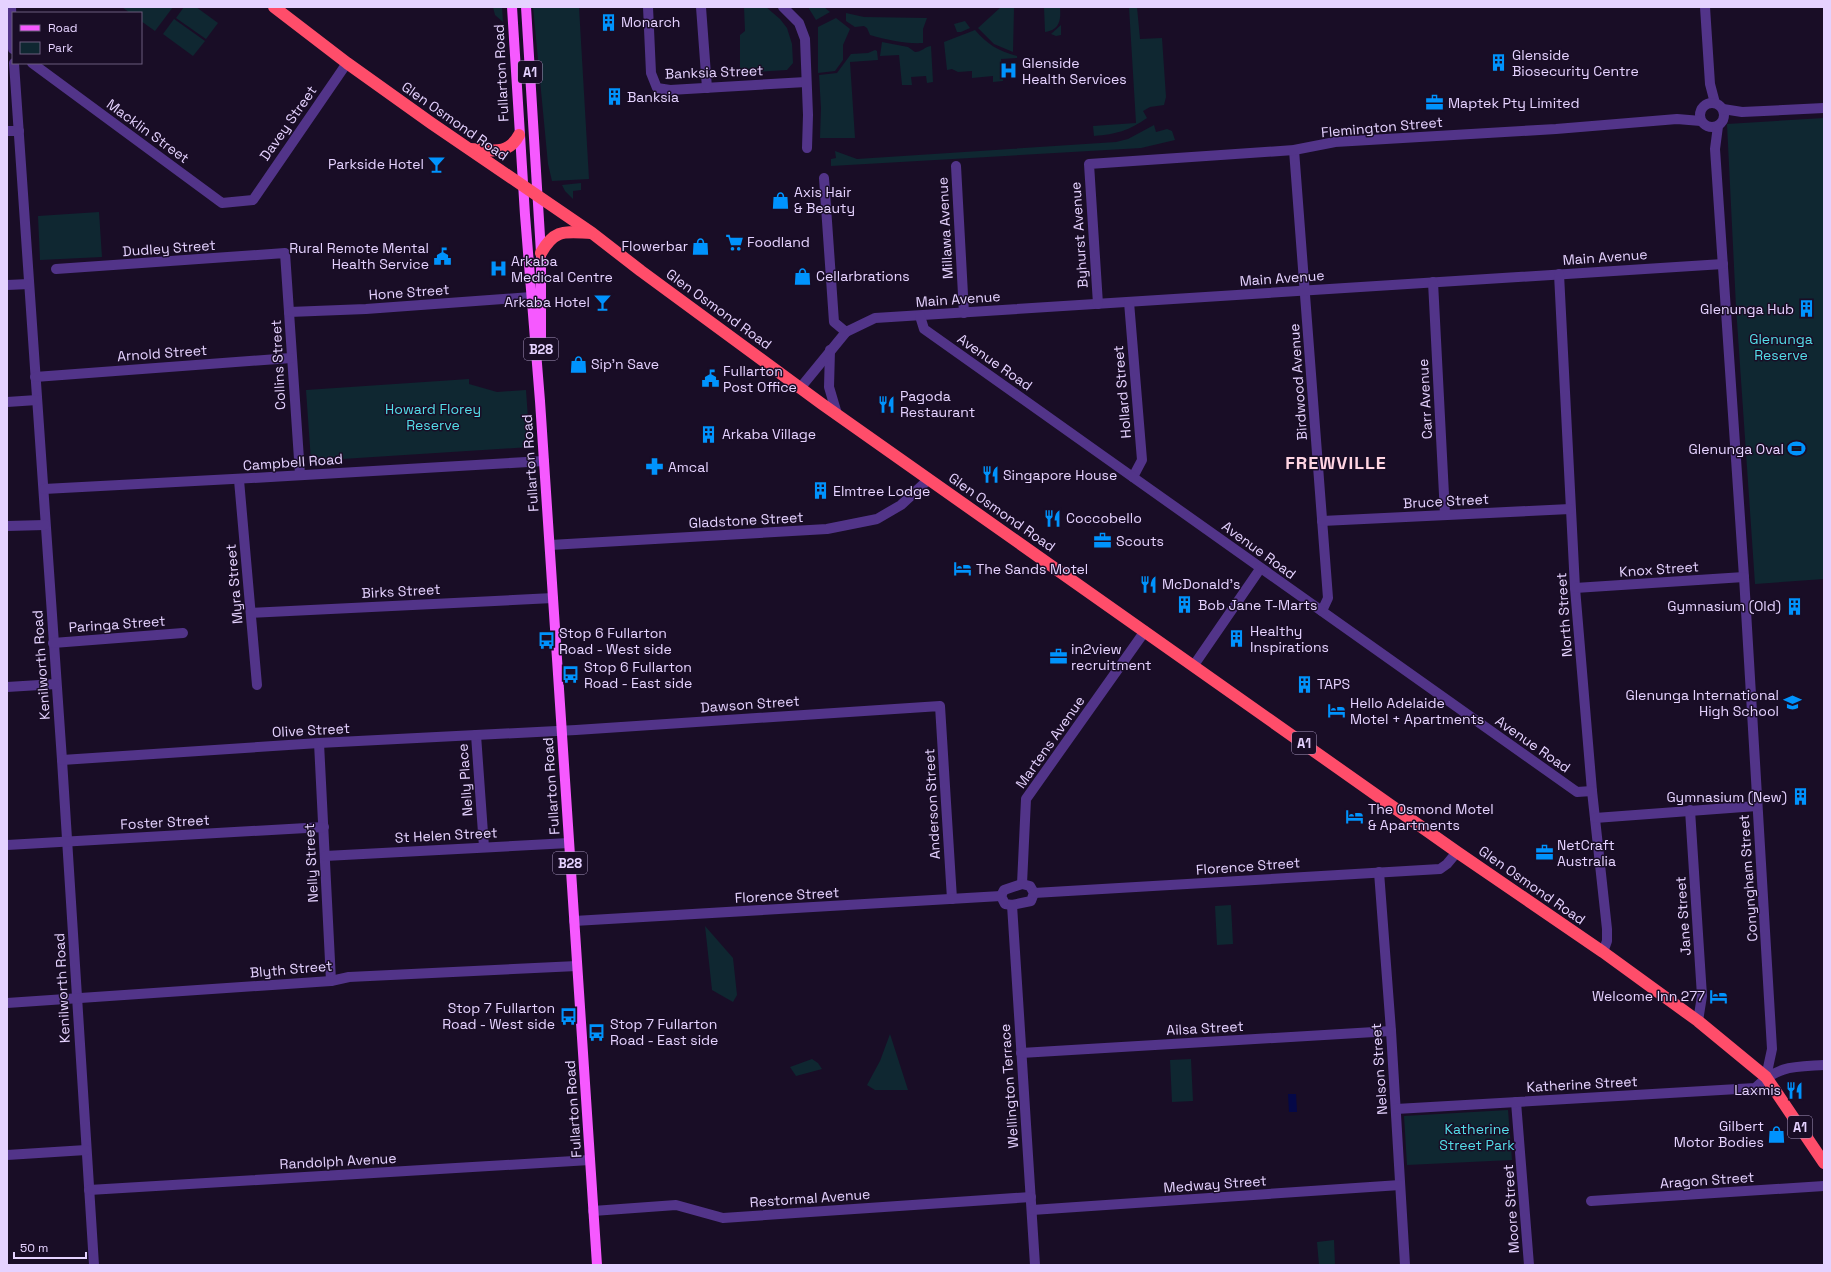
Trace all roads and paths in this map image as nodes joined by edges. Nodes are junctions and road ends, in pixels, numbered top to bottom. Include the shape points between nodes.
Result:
1 (11, 7) edge
2 (274, 7) edge
3 (512, 7) edge
4 (526, 7) edge
5 (648, 7) edge
6 (701, 7) edge
7 (783, 7) edge
8 (1705, 7) edge
9 (12, 28) edge
10 (347, 63) junction
11 (14, 64) edge
12 (33, 64) edge
13 (806, 82) junction
14 (707, 88) junction
15 (1824, 108) edge
16 (1712, 115) junction
17 (19, 130) junction
18 (7, 131) edge
19 (519, 135) junction
20 (807, 148) dead end
21 (470, 149) junction
22 (1294, 150) junction
23 (1089, 164) joint
24 (956, 166) dead end
25 (824, 178) dead end
26 (523, 187) junction
27 (538, 197) junction
28 (253, 200) joint
29 (592, 233) junction
30 (285, 253) joint
31 (541, 253) junction
32 (1723, 264) junction
33 (56, 269) dead end
34 (1559, 274) junction
35 (1433, 282) junction
36 (29, 284) junction
37 (7, 285) edge
38 (1305, 291) junction
39 (531, 297) junction
40 (1129, 302) junction
41 (1098, 304) junction
42 (289, 312) junction
43 (964, 313) junction
44 (920, 316) junction
45 (846, 332) junction
46 (830, 350) junction
47 (291, 358) junction
48 (35, 377) junction
49 (801, 387) junction
50 (37, 400) junction
51 (540, 401) junction
52 (7, 402) edge
53 (837, 414) junction
54 (544, 461) junction
55 (300, 474) junction
56 (1133, 477) junction
57 (929, 479) junction
58 (239, 480) junction
59 (44, 489) junction
60 (1570, 509) junction
61 (1445, 514) junction
62 (1322, 521) junction
63 (45, 525) junction
64 (7, 526) edge
65 (550, 546) junction
66 (1260, 569) junction
67 (1744, 577) junction
68 (1575, 588) junction
69 (553, 598) junction
70 (1322, 611) junction
71 (251, 613) junction
72 (1145, 632) junction
73 (183, 633) dead end
74 (53, 643) junction
75 (1194, 665) junction
76 (56, 684) junction
77 (257, 685) dead end
78 (7, 687) edge
79 (940, 706) joint
80 (562, 730) junction
81 (476, 735) junction
82 (319, 743) junction
83 (62, 760) junction
84 (1592, 791) junction
85 (1757, 806) junction
86 (1690, 810) junction
87 (1595, 818) junction
88 (324, 828) junction
89 (67, 841) junction
90 (569, 843) junction
91 (7, 845) edge
92 (484, 847) junction
93 (1457, 852) junction
94 (325, 856) junction
95 (1379, 872) junction
96 (1022, 884) junction
97 (1034, 893) junction
98 (1001, 896) junction
99 (952, 899) junction
100 (1012, 905) junction
101 (574, 921) junction
102 (1603, 952) junction
103 (577, 966) junction
104 (331, 981) junction
105 (76, 998) junction
106 (7, 1003) edge
107 (1698, 1021) junction
108 (1391, 1031) junction
109 (1021, 1052) junction
110 (1824, 1065) edge
111 (1766, 1077) junction
112 (1516, 1102) junction
113 (1396, 1109) junction
114 (86, 1150) junction
115 (7, 1155) edge
116 (590, 1160) junction
117 (1824, 1162) edge
118 (1400, 1185) junction
119 (1824, 1186) edge
120 (89, 1190) junction
121 (1031, 1197) junction
122 (1591, 1201) dead end
123 (1032, 1210) junction
124 (593, 1211) junction
125 (94, 1265) edge
126 (597, 1265) edge
127 (1035, 1265) edge
128 (1405, 1265) edge
129 (1529, 1265) edge

1 - 9 street
2 - 10 highway, Glen Osmond Road
3 - 19 main road, Fullarton Road / A1
4 - 27 main road, Fullarton Road / A1
5 - 14 street, Banksia Street via 651,73 657,88
6 - 14 street
7 - 13 street via 799,23 805,39
8 - 16 street, Conyngham Street
10 - 21 highway, Glen Osmond Road
10 - 28 street, Davey Street
11 - 17 street, Kenilworth Road
12 - 28 street, Macklin Street via 222,203
13 - 14 street, Banksia Street
13 - 20 street
15 - 16 street
16 - 22 street, Flemington Street via 1556,129 1335,142
16 - 32 street, Conyngham Street
17 - 18 street
17 - 36 street, Kenilworth Road
19 - 21 highway via 514,144 507,148
19 - 26 main road, Fullarton Road / A1
21 - 26 highway, Glen Osmond Road
22 - 23 street, Flemington Street
22 - 38 street, Birdwood Avenue
23 - 41 street, Byhurst Avenue
24 - 43 street, Millawa Avenue
25 - 45 street via 834,322
26 - 27 highway, Glen Osmond Road / A1
26 - 39 main road, Fullarton Road / B28
27 - 29 highway, Glen Osmond Road / A1
27 - 31 main road, Fullarton Road / B28
29 - 31 highway via 564,232 554,235
29 - 49 highway, Glen Osmond Road / A1 via 641,272
30 - 33 street, Dudley Street
30 - 42 street, Collins Street
31 - 51 main road, Fullarton Road / B28
32 - 34 street, Main Avenue
32 - 67 street, Conyngham Street
34 - 35 street, Main Avenue
34 - 60 street, North Street
35 - 38 street, Main Avenue
35 - 61 street, Carr Avenue
36 - 37 street
36 - 48 street, Kenilworth Road
38 - 40 street, Main Avenue
38 - 62 street, Birdwood Avenue
39 - 42 street, Hone Street via 366,310
39 - 51 main road, Fullarton Road / B28
40 - 41 street, Main Avenue
40 - 56 street, Hollard Street via 1142,460
41 - 43 street, Main Avenue
42 - 47 street, Collins Street
43 - 44 street, Main Avenue
44 - 45 street, Main Avenue via 875,318
44 - 56 street, Avenue Road via 924,329
45 - 46 street, Main Avenue
46 - 49 street, Main Avenue
46 - 53 street via 829,387
47 - 48 street, Arnold Street
47 - 55 street, Collins Street
48 - 50 street, Kenilworth Road
49 - 53 highway, Glen Osmond Road / A1
50 - 52 street
50 - 59 street, Kenilworth Road
51 - 54 main road, Fullarton Road / B28
53 - 57 highway, Glen Osmond Road / A1
54 - 55 street, Campbell Road
54 - 65 main road, Fullarton Road / B28
55 - 58 street, Campbell Road
56 - 66 street, Avenue Road
57 - 65 street, Gladstone Street via 901,505 877,519 827,529
57 - 72 highway, Glen Osmond Road / A1
58 - 59 street, Campbell Road
58 - 71 street, Myra Street
59 - 63 street, Kenilworth Road
60 - 61 street, Bruce Street
60 - 68 street, North Street
61 - 62 street, Bruce Street
62 - 70 street, Birdwood Avenue via 1328,598
63 - 64 street
63 - 74 street, Kenilworth Road
65 - 69 main road, Fullarton Road / B28
66 - 70 street, Avenue Road
66 - 75 street
67 - 68 street, Knox Street
67 - 85 street, Conyngham Street
68 - 84 street, North Street
69 - 71 street, Birks Street
69 - 80 main road, Fullarton Road / B28
70 - 84 street, Avenue Road via 1577,792
71 - 77 street, Myra Street
72 - 75 highway, Glen Osmond Road / A1
72 - 96 street, Martens Avenue via 1026,799
73 - 74 street, Paringa Street
74 - 76 street, Kenilworth Road
75 - 93 highway, Glen Osmond Road / A1
76 - 78 street
76 - 83 street, Kenilworth Road
79 - 80 street, Dawson Street
79 - 99 street, Anderson Street
80 - 81 street, Olive Street
80 - 90 main road, Fullarton Road / B28
81 - 82 street, Olive Street
81 - 92 street, Nelly Place
82 - 83 street, Olive Street
82 - 88 street, Nelly Street
83 - 89 street, Kenilworth Road
84 - 87 street, North Street
85 - 86 street
85 - 111 street, Conyngham Street via 1772,1051
86 - 87 street
86 - 107 street, Jane Street via 1702,996
87 - 102 street, North Street via 1608,936
88 - 89 street, Foster Street
88 - 94 street, Nelly Street
89 - 91 street, Foster Street
89 - 105 street, Kenilworth Road
90 - 92 street, St Helen Street
90 - 101 main road, Fullarton Road / B28
92 - 94 street, St Helen Street
93 - 95 street, Florence Street via 1440,869
93 - 102 highway, Glen Osmond Road / A1
94 - 104 street, Nelly Street
95 - 97 street, Florence Street
95 - 108 street, Nelson Street
96 - 97 street via 1030,886
96 - 98 street via 1004,890
97 - 100 street via 1031,900
98 - 99 street, Florence Street
98 - 100 street via 1006,904
99 - 101 street, Florence Street
100 - 109 street, Wellington Terrace
101 - 103 main road, Fullarton Road / B28
102 - 107 highway, Glen Osmond Road / A1
103 - 104 street, Blyth Street via 349,977
103 - 116 main road, Fullarton Road / B28
104 - 105 street, Blyth Street
105 - 106 street, Blyth Street
105 - 114 street, Kenilworth Road
107 - 111 highway, Glen Osmond Road / A1
108 - 109 street, Ailsa Street
108 - 113 street, Nelson Street
109 - 121 street, Wellington Terrace
110 - 111 street, Katherine Street via 1785,1068
111 - 112 street, Katherine Street via 1755,1088
111 - 117 highway, Glen Osmond Road / A1
112 - 113 street, Katherine Street
112 - 129 street, Moore Street
113 - 118 street, Nelson Street
114 - 115 street
114 - 120 street, Kenilworth Road
116 - 120 street, Randolph Avenue
116 - 124 main road, Fullarton Road / B28
118 - 123 street, Medway Street
118 - 128 street, Nelson Street
119 - 122 street, Aragon Street
120 - 125 street, Kenilworth Road
121 - 123 street, Wellington Terrace
121 - 124 street, Restormal Avenue via 723,1218 676,1205
123 - 127 street, Wellington Terrace
124 - 126 main road, Fullarton Road / B28

